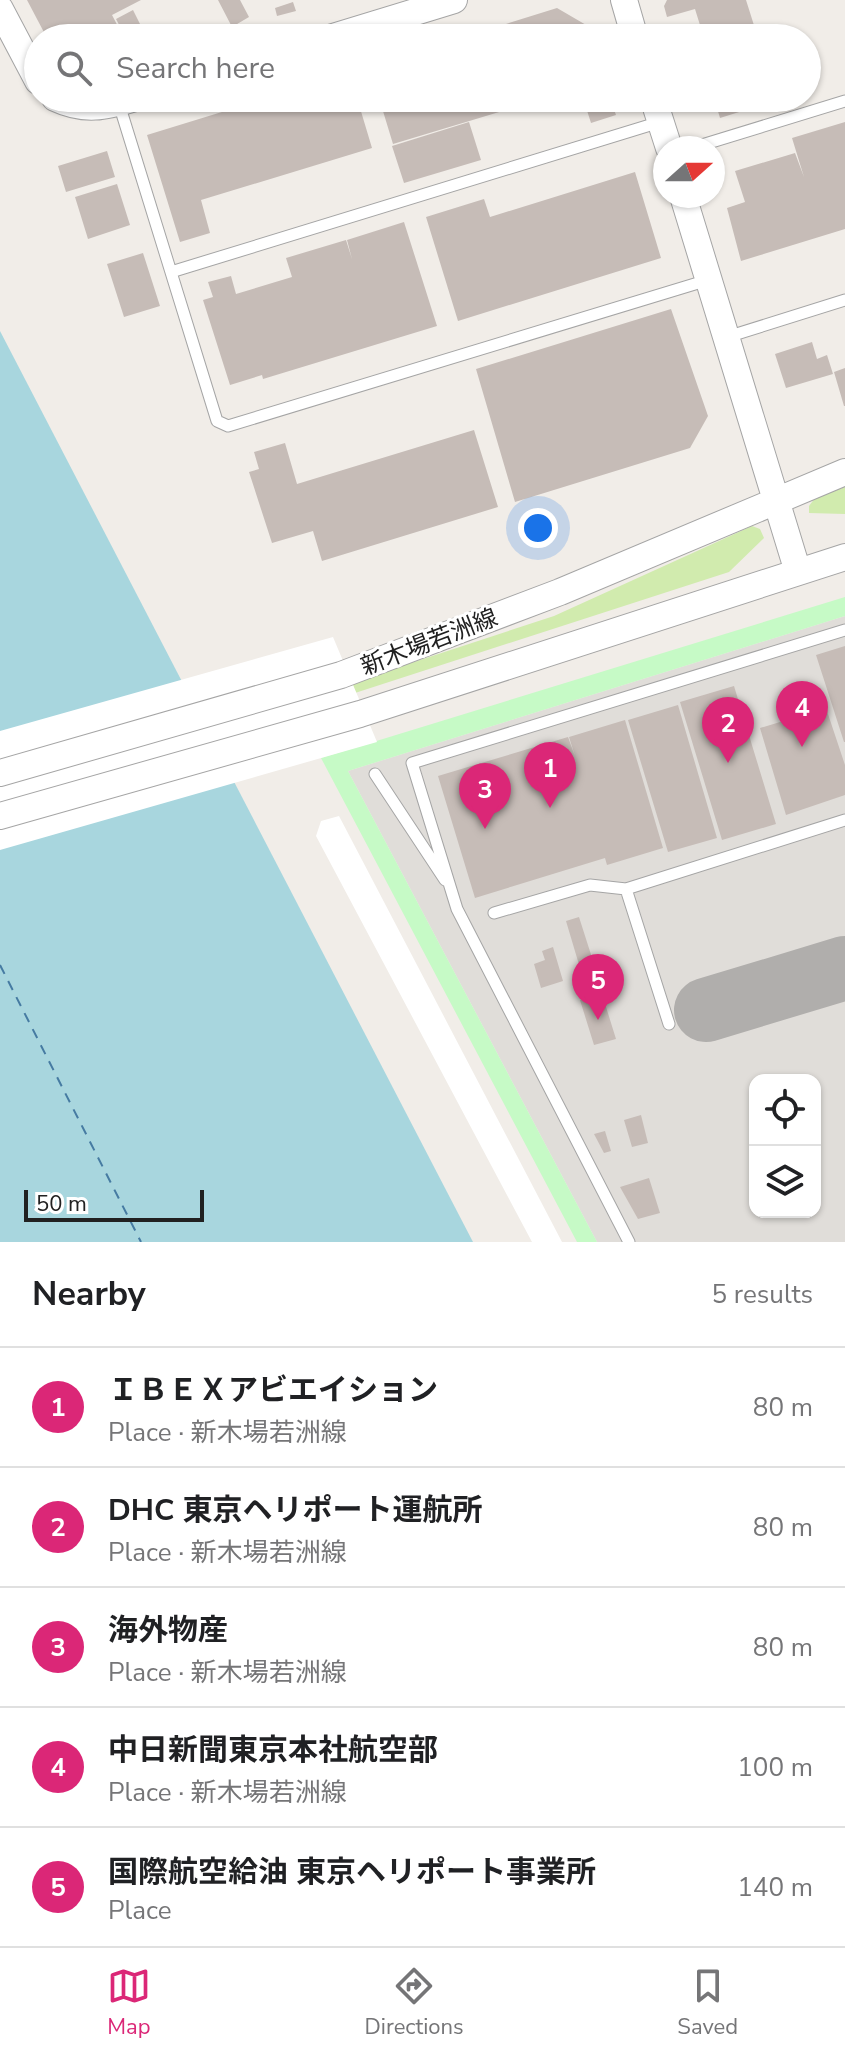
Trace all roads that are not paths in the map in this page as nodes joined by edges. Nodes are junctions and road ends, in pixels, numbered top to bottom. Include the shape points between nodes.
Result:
1 (454, 0) edge
2 (624, 0) edge
3 (0, 9) edge
4 (376, 24) edge
5 (631, 24) edge
6 (24, 54) edge
7 (845, 101) edge
8 (821, 108) edge
9 (130, 112) edge
10 (651, 112) edge
11 (658, 112) edge
12 (809, 112) edge
13 (665, 136) edge
14 (725, 138) edge
15 (687, 208) edge
16 (171, 272) junction
17 (708, 280) junction
18 (845, 300) edge
19 (726, 337) junction
20 (845, 472) edge
21 (777, 500) junction
22 (845, 557) edge
23 (798, 572) junction
24 (845, 630) edge
25 (0, 773) edge
26 (375, 774) dead end
27 (0, 816) edge
28 (845, 820) edge
29 (626, 889) junction
30 (452, 892) junction
31 (494, 913) dead end
32 (669, 1024) dead end
33 (629, 1242) edge

1 - 4 street
2 - 5 street
3 - 6 street
7 - 8 lane
9 - 16 lane
10 - 16 lane
11 - 13 street
12 - 14 lane
15 - 17 street
16 - 17 lane via 217,421 228,426
17 - 19 street
18 - 19 lane
19 - 21 street
20 - 21 street, 新木場若洲線
21 - 23 street
21 - 25 street, 新木場若洲線 via 560,592 341,675
22 - 23 street, 新木場若洲線
23 - 27 street, 新木場若洲線 via 360,714
24 - 30 lane via 412,763
26 - 30 lane
28 - 29 lane
29 - 31 lane via 590,885
29 - 32 lane
30 - 33 lane

